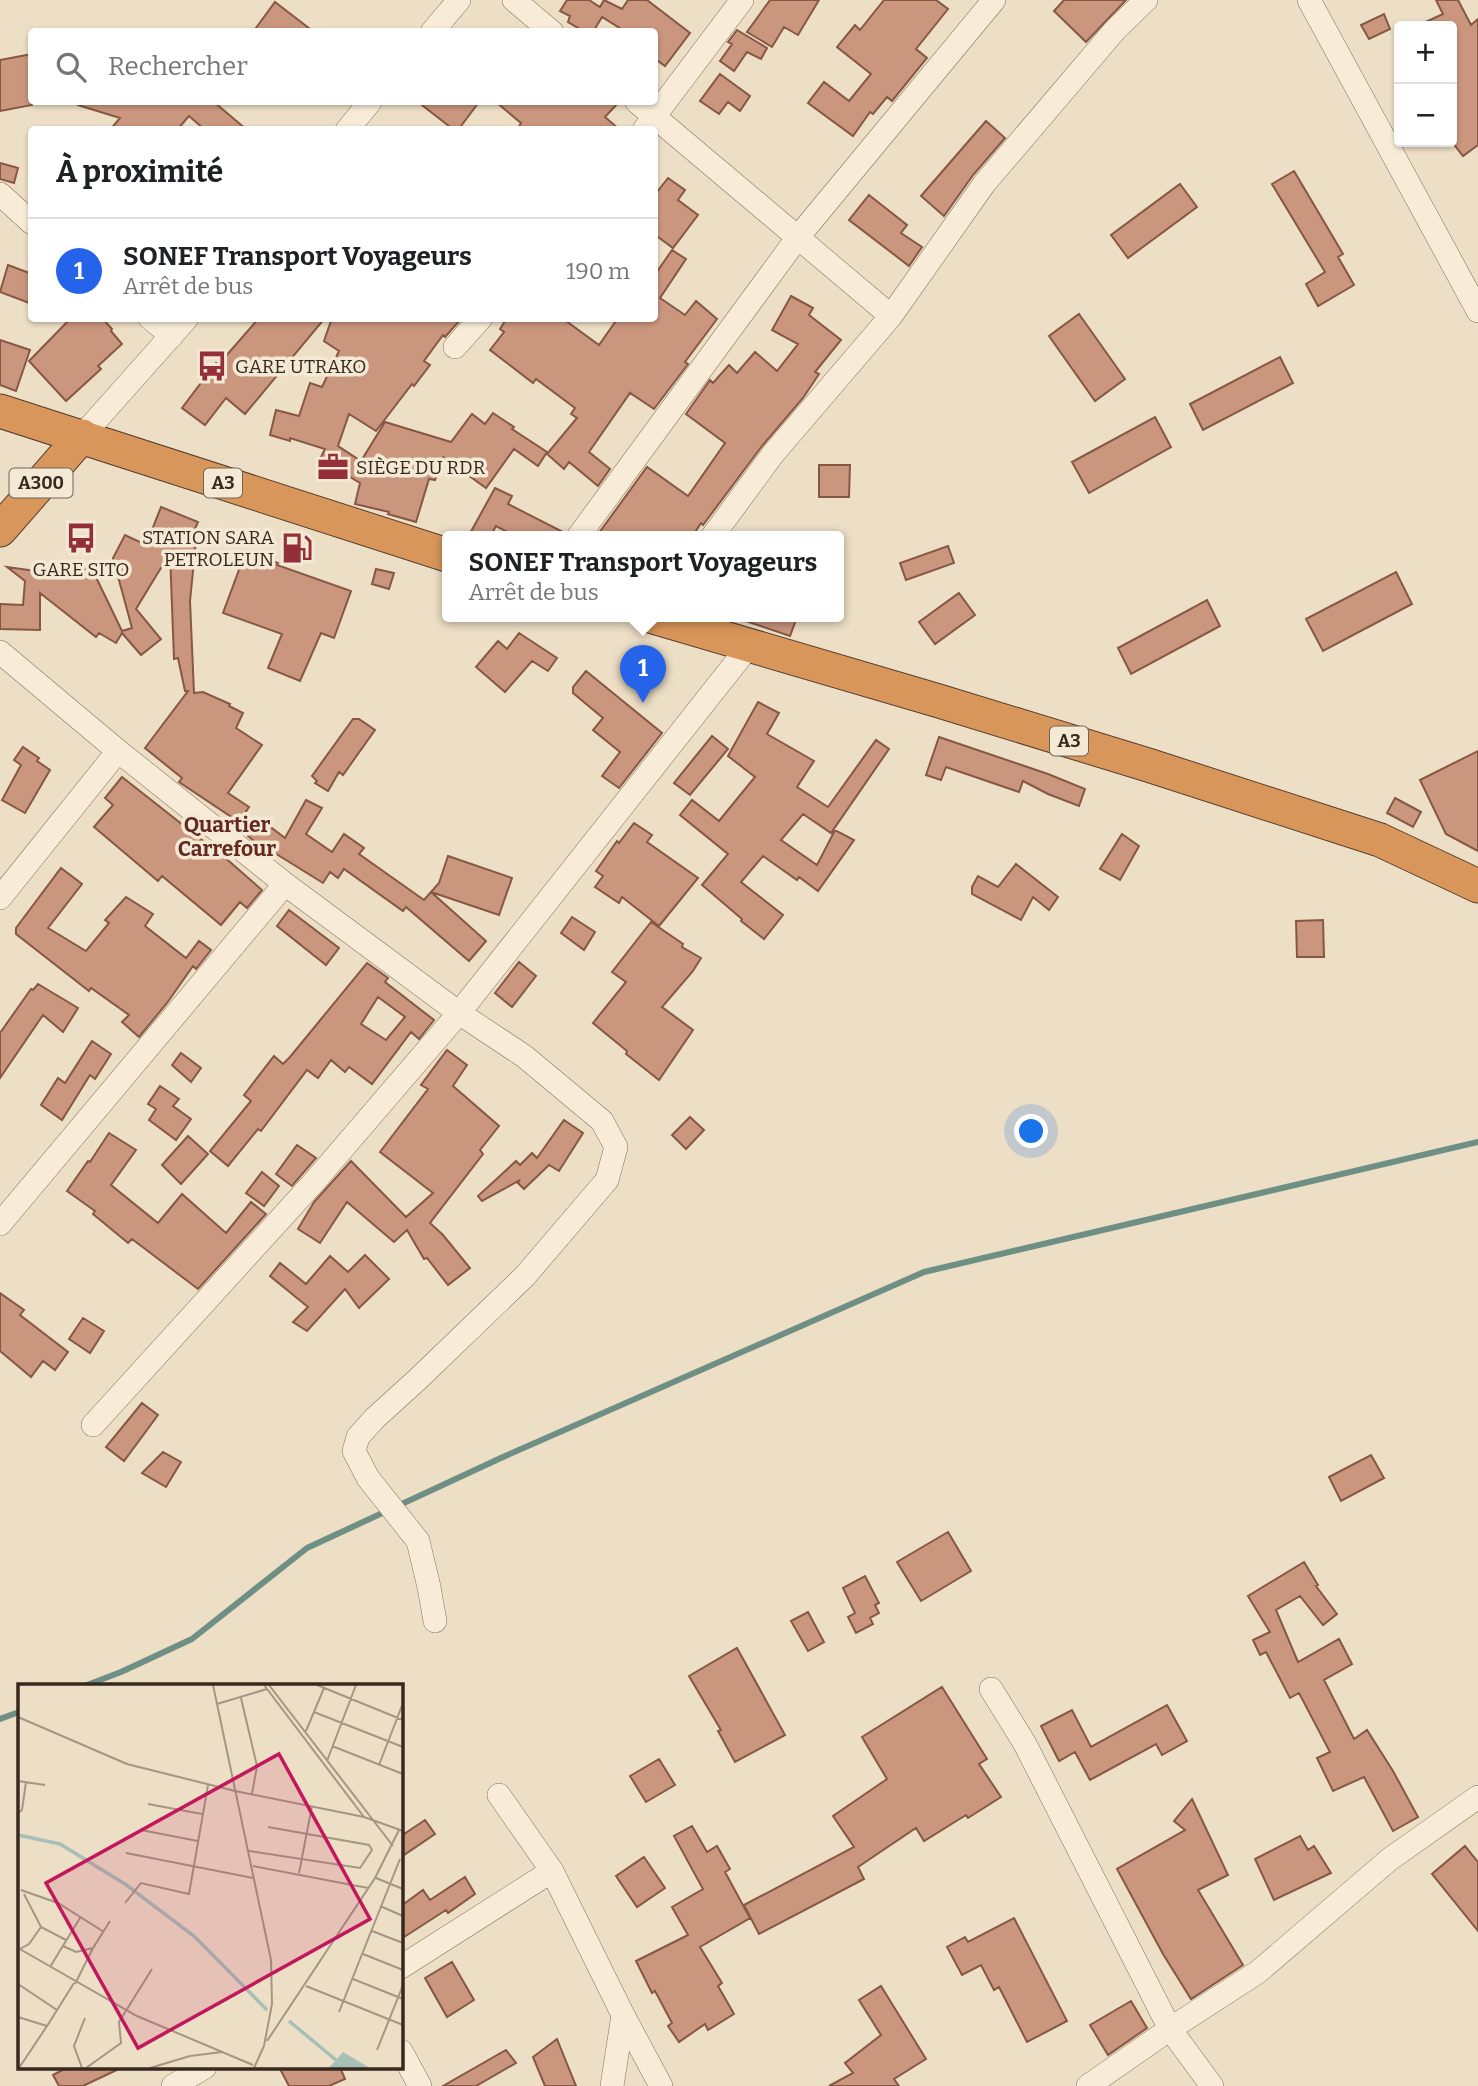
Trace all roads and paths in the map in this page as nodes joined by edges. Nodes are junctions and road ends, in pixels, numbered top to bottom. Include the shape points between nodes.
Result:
1 (459, 0) edge
2 (514, 0) edge
3 (742, 0) edge
4 (994, 0) edge
5 (1146, 0) edge
6 (1309, 0) edge
7 (435, 28) edge
8 (547, 28) edge
9 (658, 100) edge
10 (367, 105) edge
11 (349, 126) edge
12 (658, 126) edge
13 (0, 194) edge
14 (28, 219) edge
15 (798, 237) junction
16 (1478, 311) edge
17 (891, 316) junction
18 (155, 322) edge
19 (184, 322) edge
20 (477, 322) edge
21 (172, 336) junction
22 (455, 347) dead end
23 (0, 411) edge
24 (82, 436) junction
25 (0, 530) edge
26 (582, 531) edge
27 (716, 531) edge
28 (442, 553) edge
29 (670, 622) edge
30 (749, 646) junction
31 (0, 652) edge
32 (118, 751) junction
33 (285, 884) junction
34 (1478, 886) edge
35 (0, 898) edge
36 (459, 1013) junction
37 (0, 1224) edge
38 (93, 1425) dead end
39 (435, 1621) dead end
40 (991, 1689) dead end
41 (499, 1795) dead end
42 (1478, 1797) edge
43 (552, 1871) junction
44 (402, 1966) edge
45 (623, 2015) junction
46 (1170, 2029) junction
47 (402, 2053) edge
48 (203, 2068) edge
49 (173, 2086) edge
50 (420, 2086) edge
51 (612, 2086) edge
52 (661, 2086) edge
53 (1088, 2086) edge
54 (1212, 2086) edge

1 - 7 street
2 - 8 street
3 - 9 street
4 - 15 street
5 - 17 street via 984,184
6 - 16 street
10 - 11 street
12 - 15 street
13 - 14 street
15 - 17 street
15 - 26 street
17 - 27 street via 773,454
18 - 21 street
19 - 21 street
20 - 22 street
21 - 24 street
23 - 24 highway, A3
24 - 25 highway, A300
24 - 28 highway, A3
29 - 30 highway, A3
30 - 34 highway, A3 via 1122,757 1380,840
30 - 36 street
31 - 32 street
32 - 33 street
32 - 35 street
33 - 36 street
33 - 37 street
36 - 38 street via 314,1182
36 - 39 street via 524,1056 602,1121 616,1147 607,1180 525,1276 358,1437 354,1451 368,1478 418,1541
40 - 46 street via 1025,1744
41 - 43 street
42 - 46 street via 1390,1858 1258,1972
43 - 44 street
43 - 45 street
45 - 51 street
45 - 52 street
46 - 53 street
46 - 54 street
47 - 50 street
48 - 49 street

